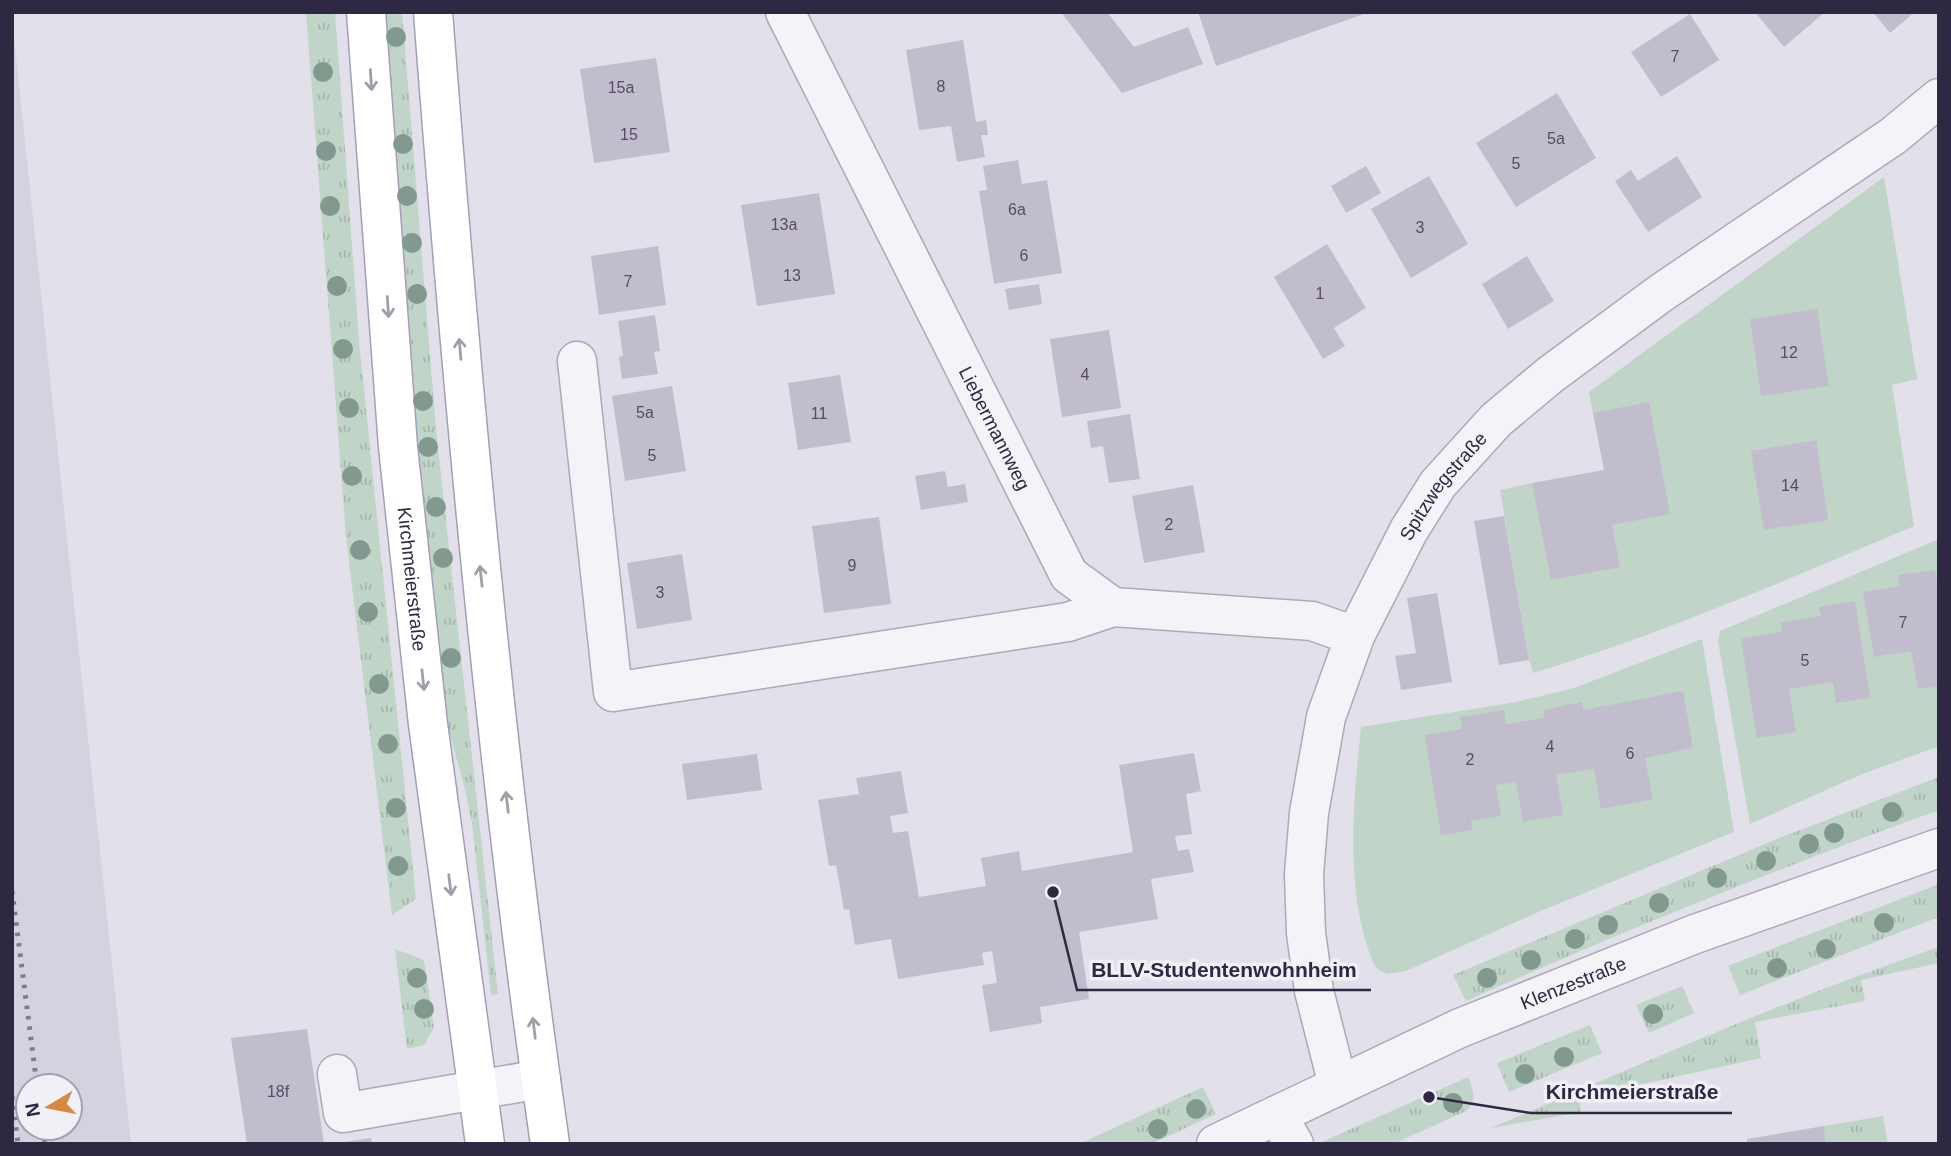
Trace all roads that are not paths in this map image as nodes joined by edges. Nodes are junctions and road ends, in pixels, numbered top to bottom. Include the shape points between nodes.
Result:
1 (366, 12) edge
2 (433, 12) edge
3 (785, 12) edge
4 (1939, 98) edge
5 (577, 361) dead end
6 (1113, 607) junction
7 (1355, 636) junction
8 (1939, 848) edge
9 (337, 1074) dead end
10 (541, 1079) junction
11 (1338, 1086) junction
12 (478, 1090) junction
13 (1286, 1129) edge
14 (485, 1144) edge
15 (550, 1144) edge
16 (1216, 1144) edge

1 -> 12 main road, Kirchmeierstraße via 400,461 428,724
10 -> 2 main road via 480,568
3 - 6 street, Liebermannweg via 1069,575
4 - 7 street, Spitzwegstraße via 1893,136 1661,293 1496,420 1438,484
5 - 6 street via 613,692 1069,622
6 - 7 street via 1312,621
7 - 11 street, Spitzwegstraße via 1326,717 1309,813 1304,874 1314,991
8 - 11 street, Klenzestraße via 1695,934 1460,1028
9 - 12 street via 343,1113
10 - 12 street
10 - 15 main road
11 - 13 street, Klenzestraße
12 - 14 main road, Kirchmeierstraße
13 - 16 street, Klenzestraße

